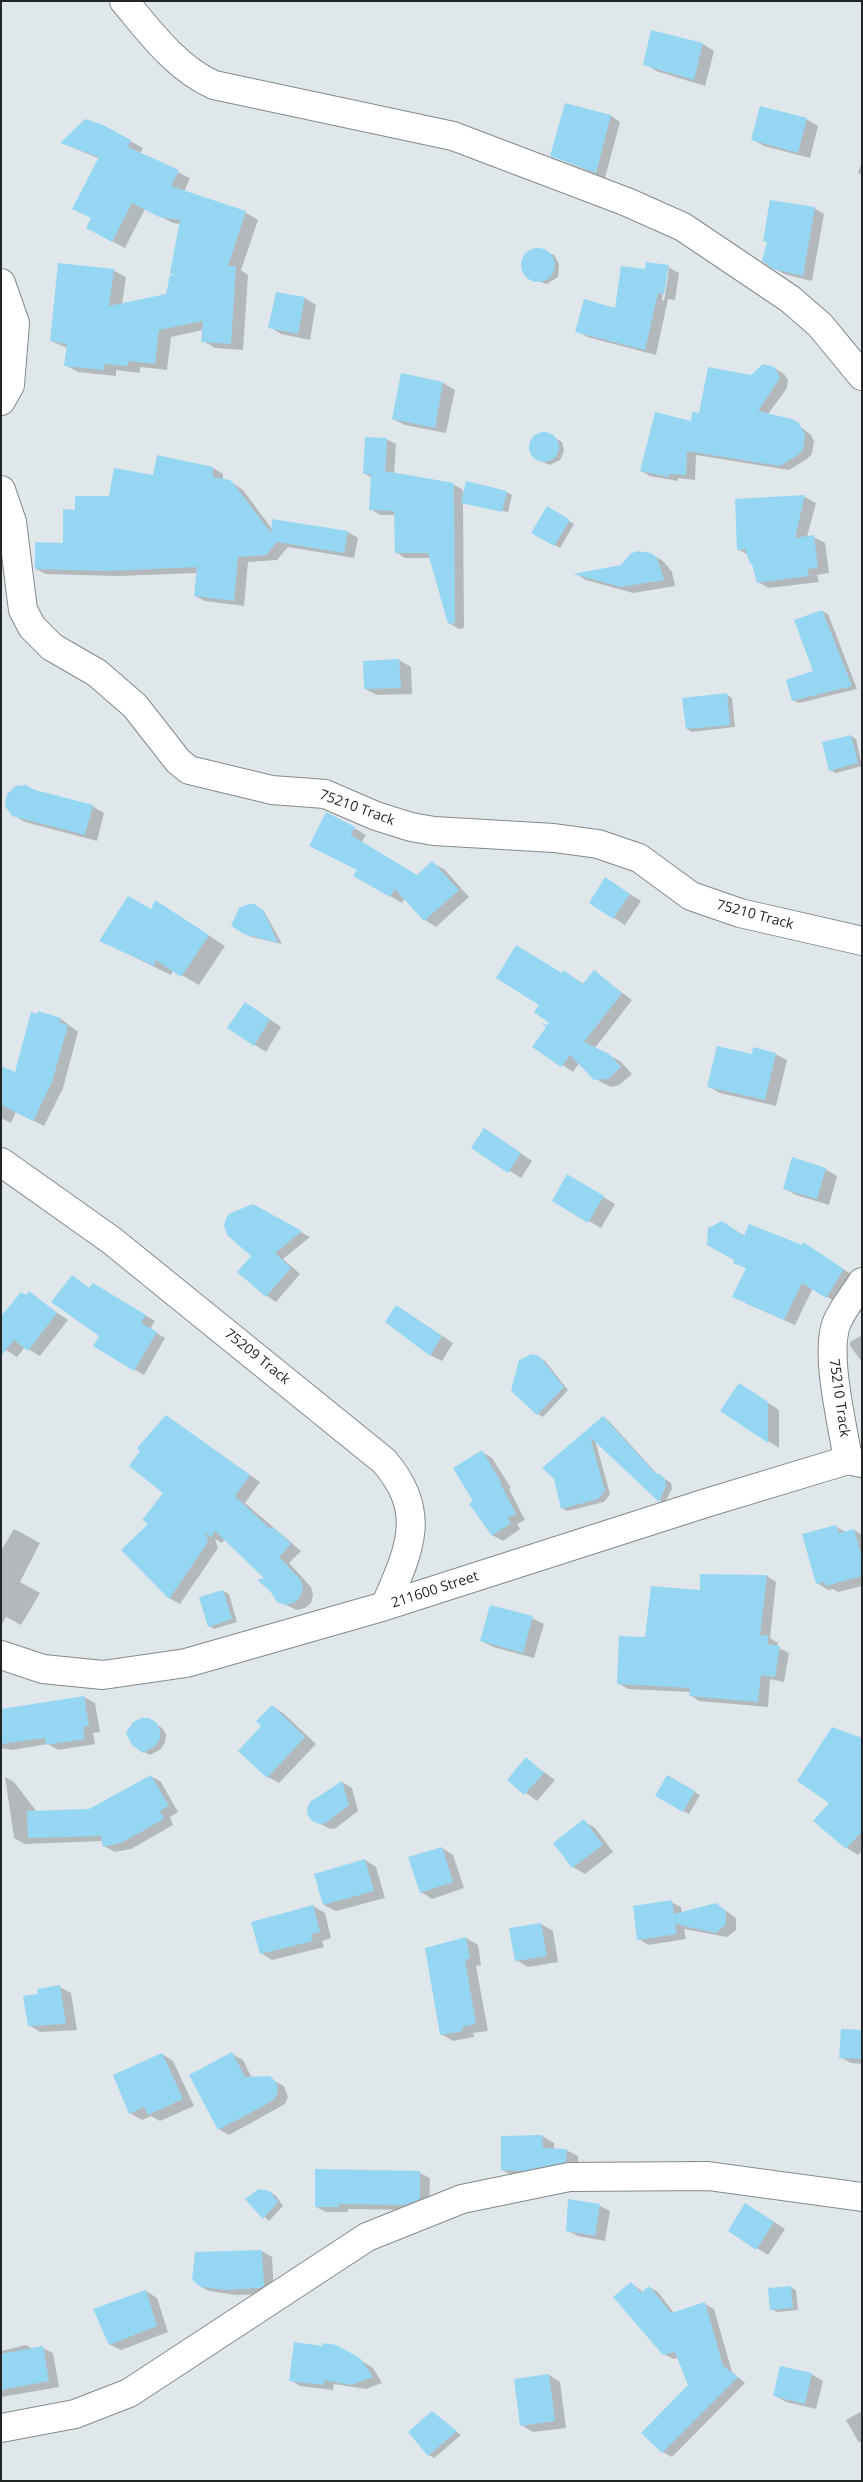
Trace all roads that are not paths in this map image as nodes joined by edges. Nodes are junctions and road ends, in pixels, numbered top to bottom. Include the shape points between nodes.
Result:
1 (124, 1) edge
2 (1, 283) edge
3 (862, 376) edge
4 (1, 401) edge
5 (1, 490) edge
6 (862, 941) edge
7 (1, 1162) edge
8 (862, 1282) edge
9 (855, 1462) edge
10 (385, 1606) junction
11 (1, 1655) edge
12 (862, 2197) edge
13 (1, 2428) edge

1 - 3 street via 175,59 214,85 452,136 627,202 683,228 790,299 820,325
2 - 4 street via 14,323 10,385
5 - 6 street, 75210 Track via 12,522 24,610 32,627 52,647 97,673 135,706 178,761 190,770 272,790 324,794 411,827 598,844 639,858 691,896 740,914
7 - 10 street, 75209 Track via 111,1240 384,1460 398,1476 412,1510 411,1529
8 - 9 street, 75210 Track via 837,1322 833,1360
9 - 10 street, 211600 Street via 706,1503
10 - 11 street, 211600 Street via 186,1663 102,1675 43,1669
12 - 13 street via 708,2176 569,2177 462,2199 367,2237 129,2393 75,2414

